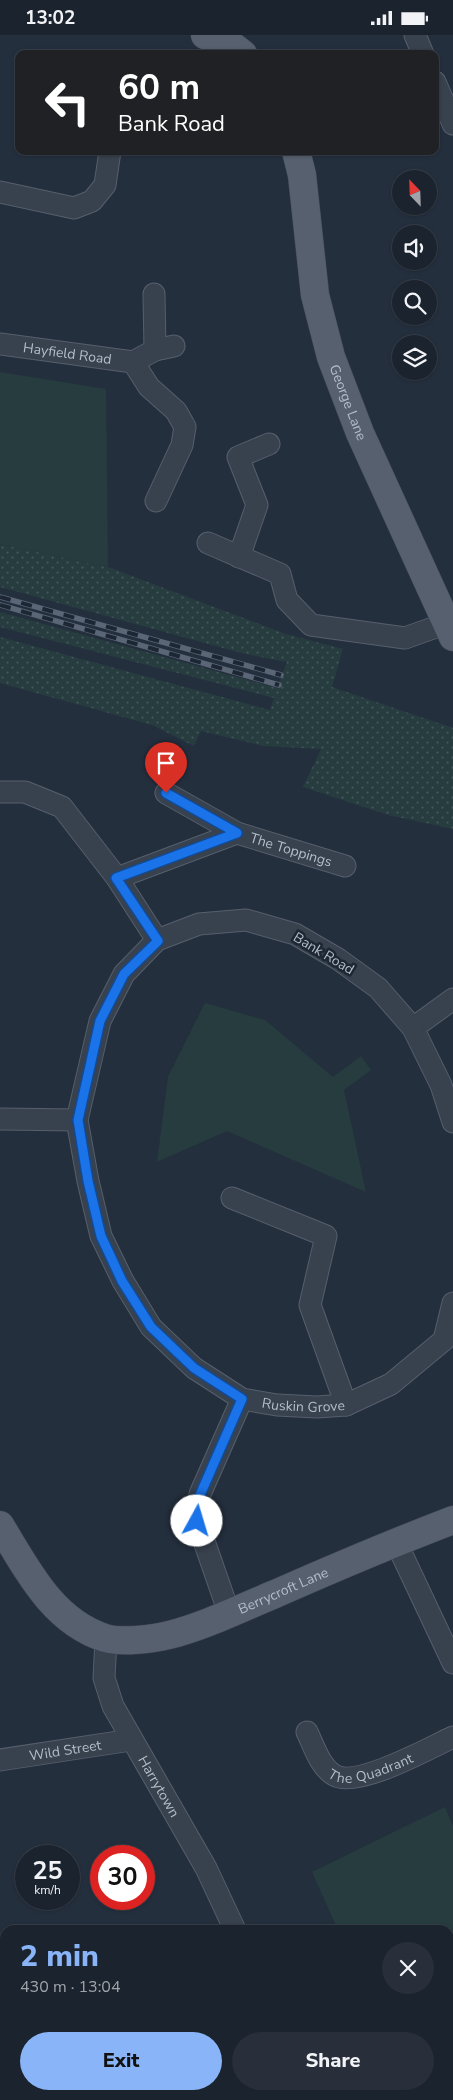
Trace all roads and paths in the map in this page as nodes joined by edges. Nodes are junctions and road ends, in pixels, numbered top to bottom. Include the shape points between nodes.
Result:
1 (415, 35) edge
2 (421, 50) edge
3 (439, 92) edge
4 (453, 125) edge
5 (109, 155) edge
6 (297, 155) edge
7 (0, 192) edge
8 (154, 294) dead end
9 (0, 344) edge
10 (133, 362) junction
11 (269, 445) dead end
12 (156, 501) dead end
13 (208, 543) dead end
14 (239, 557) junction
15 (450, 630) edge
16 (0, 792) edge
17 (166, 793) dead end
18 (237, 833) junction
19 (345, 866) dead end
20 (116, 878) junction
21 (158, 941) junction
22 (453, 999) edge
23 (413, 1028) junction
24 (0, 1119) edge
25 (78, 1120) junction
26 (453, 1122) edge
27 (232, 1198) dead end
28 (453, 1303) edge
29 (448, 1343) edge
30 (242, 1399) junction
31 (346, 1405) junction
32 (453, 1520) edge
33 (0, 1525) edge
34 (396, 1542) junction
35 (229, 1613) junction
36 (106, 1639) junction
37 (453, 1663) edge
38 (307, 1732) dead end
39 (453, 1737) edge
40 (131, 1740) junction
41 (0, 1759) edge
42 (233, 1925) edge

1 - 2 street
3 - 4 street
5 - 7 street via 105,185 92,201 74,208
6 - 15 main road, George Lane via 315,295 331,357 360,433
8 - 10 street via 164,348
9 - 10 street, Hayfield Road
10 - 12 street via 149,387 176,411 185,427 182,445
11 - 14 street via 238,457 257,505
13 - 14 street
14 - 15 street via 280,574 288,600 311,625 405,638
16 - 20 street via 25,792 62,807
17 - 18 street, The Toppings
18 - 19 street, The Toppings
18 - 20 street, The Toppings
20 - 21 street
21 - 23 street, Bank Road via 199,924 246,920 295,934 378,988
21 - 25 street, Bank Road via 124,974 100,1021
22 - 23 street
23 - 26 street via 441,1085
24 - 25 street
25 - 30 street, Bank Road via 101,1236 122,1281 151,1327 194,1368
27 - 31 street via 326,1236 310,1305
28 - 29 street, Ruskin Grove
29 - 31 street, Ruskin Grove via 391,1384
30 - 31 street, Ruskin Grove via 277,1405
30 - 35 street, Ruskin Grove via 200,1495 197,1521
32 - 34 main road, Berrycroft Lane
33 - 36 main road via 58,1611
34 - 35 main road, Berrycroft Lane
34 - 37 street
35 - 36 main road, Berrycroft Lane via 169,1635 135,1640
36 - 40 street, Harrytown via 104,1678 113,1707
38 - 39 street, The Quadrant via 323,1764 334,1775 350,1779 368,1775
40 - 41 street, Wild Street
40 - 42 street, Harrytown via 206,1868

